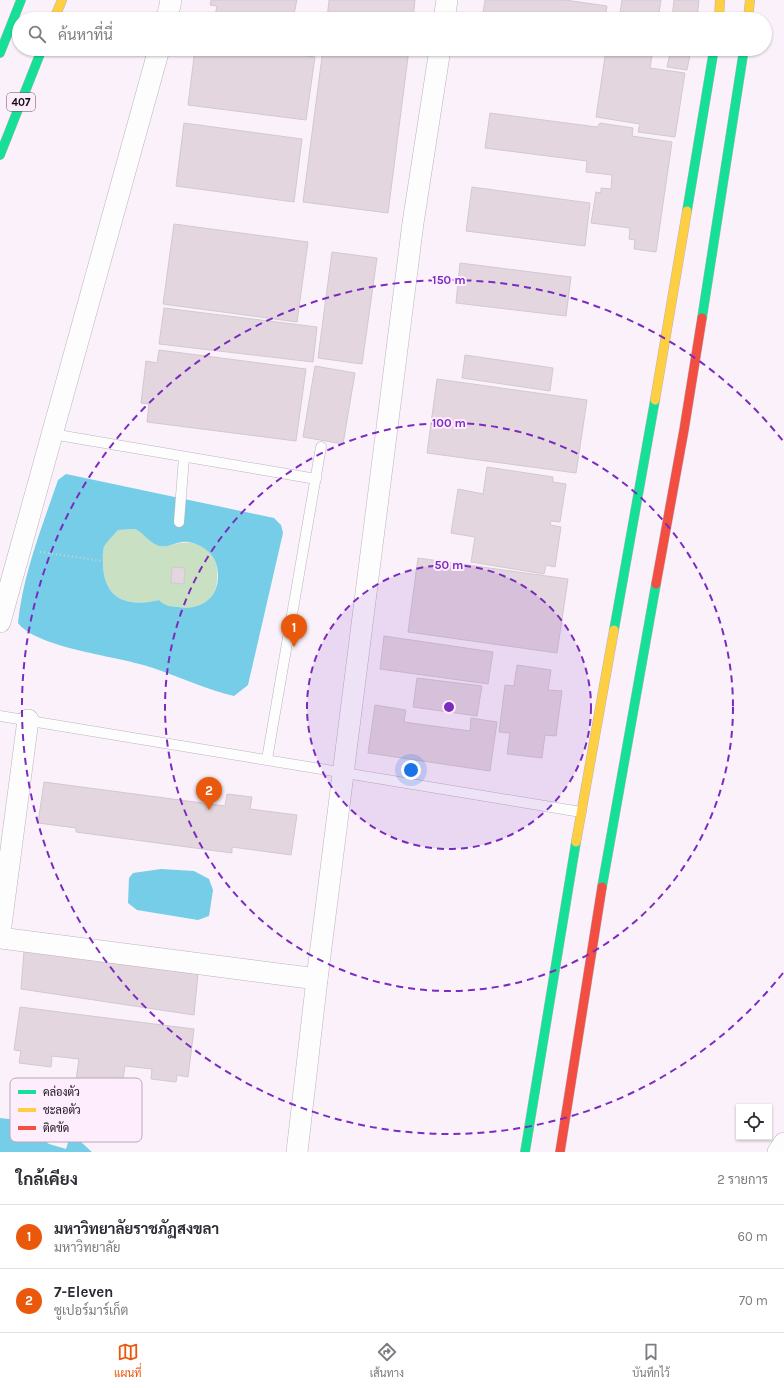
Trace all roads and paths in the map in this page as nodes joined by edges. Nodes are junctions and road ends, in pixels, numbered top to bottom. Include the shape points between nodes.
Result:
1 (21, 0) edge
2 (62, 0) edge
3 (171, 0) edge
4 (447, 0) edge
5 (720, 0) edge
6 (750, 0) edge
7 (16, 12) edge
8 (57, 12) edge
9 (168, 12) edge
10 (445, 12) edge
11 (719, 12) edge
12 (749, 12) edge
13 (12, 23) edge
14 (0, 53) edge
15 (39, 56) edge
16 (157, 56) edge
17 (439, 56) edge
18 (713, 56) edge
19 (743, 56) edge
20 (0, 154) edge
21 (52, 434) junction
22 (321, 447) dead end
23 (184, 457) junction
24 (316, 479) junction
25 (179, 522) dead end
26 (34, 551) dead end
27 (103, 561) dead end
28 (0, 622) edge
29 (0, 716) edge
30 (28, 720) junction
31 (267, 759) junction
32 (344, 772) junction
33 (581, 812) junction
34 (594, 814) dead end
35 (5, 852) edge
36 (0, 933) edge
37 (0, 938) edge
38 (317, 978) junction
39 (784, 1142) edge
40 (297, 1152) edge
41 (525, 1152) edge
42 (560, 1152) edge
43 (778, 1152) edge

1 - 7 main road
2 - 8 main road
3 - 9 street
4 - 10 street
5 - 11 main road
6 - 12 main road
13 - 14 main road
15 - 20 main road, 407
16 - 21 street
17 - 32 street via 413,223
18 - 33 main road via 652,418
19 - 42 main road via 684,430 610,817
21 - 23 lane
21 - 28 street
22 - 24 lane
23 - 24 lane
23 - 25 lane
24 - 31 lane
26 - 27 path
29 - 30 lane
30 - 31 lane
30 - 35 street
31 - 32 lane
32 - 33 lane
32 - 38 street
33 - 34 main road
33 - 41 main road
35 - 36 street
37 - 38 street
38 - 40 street
39 - 43 street

